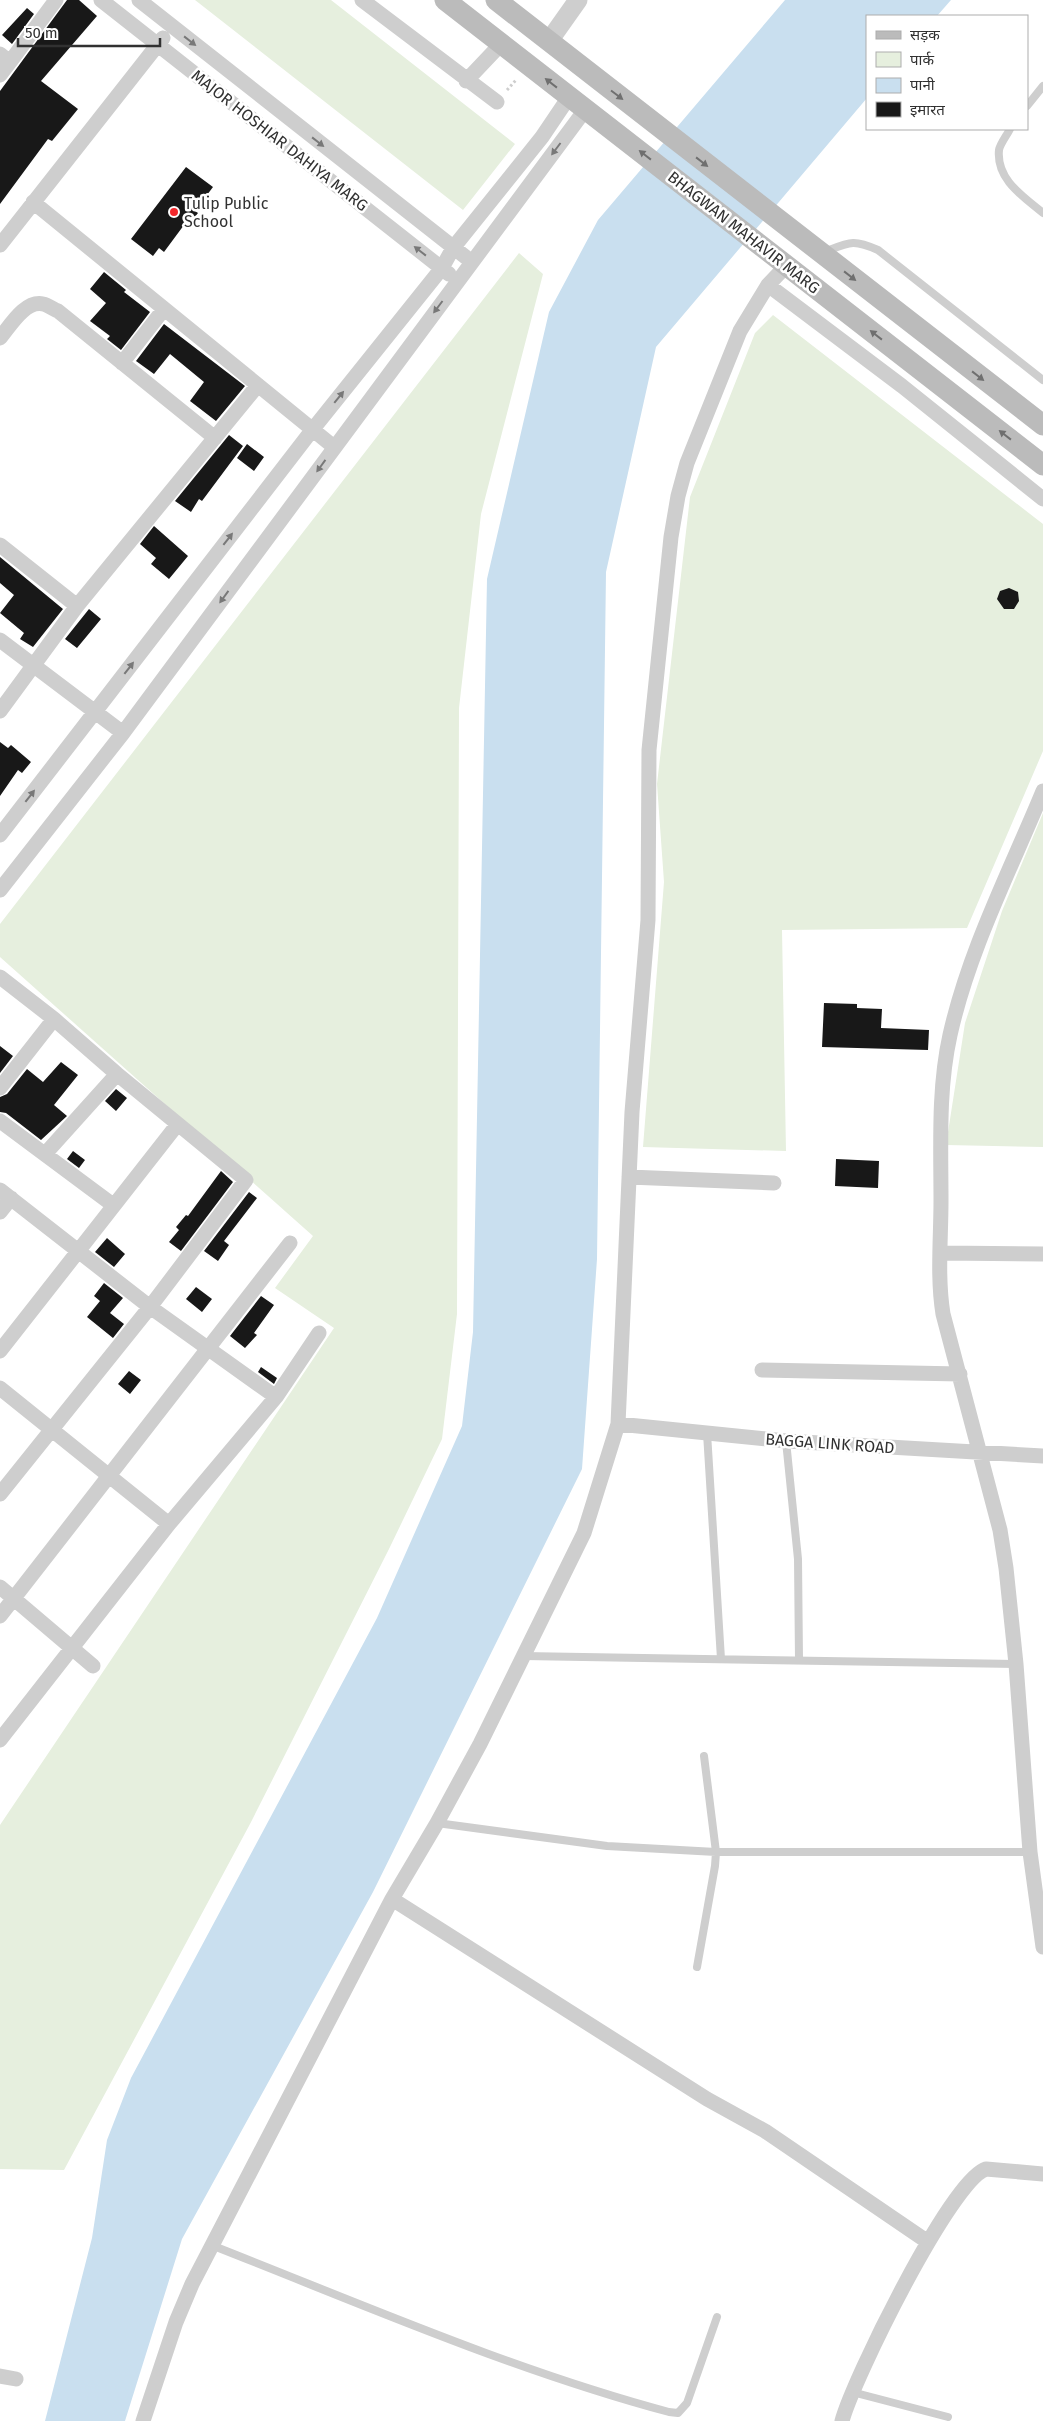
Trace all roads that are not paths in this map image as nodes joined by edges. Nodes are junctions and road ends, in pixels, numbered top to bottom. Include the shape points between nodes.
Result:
1 (56, 0) edge
2 (101, 0) edge
3 (139, 0) edge
4 (362, 0) edge
5 (445, 0) edge
6 (496, 0) edge
7 (578, 0) edge
8 (172, 26) junction
9 (549, 41) junction
10 (158, 44) junction
11 (501, 44) junction
12 (5, 58) edge
13 (0, 75) edge
14 (466, 81) junction
15 (1043, 86) edge
16 (496, 102) dead end
17 (577, 104) junction
18 (1028, 105) edge
19 (1009, 130) edge
20 (33, 202) junction
21 (1043, 213) edge
22 (0, 245) edge
23 (453, 248) junction
24 (820, 253) junction
25 (472, 262) junction
26 (787, 266) junction
27 (442, 268) junction
28 (458, 281) junction
29 (768, 285) junction
30 (164, 309) junction
31 (0, 338) edge
32 (122, 363) junction
33 (1043, 380) edge
34 (258, 385) junction
35 (1043, 425) edge
36 (313, 429) junction
37 (215, 438) junction
38 (334, 447) junction
39 (1043, 465) edge
40 (1043, 499) edge
41 (0, 545) edge
42 (77, 606) junction
43 (0, 640) edge
44 (34, 666) junction
45 (0, 711) edge
46 (95, 712) junction
47 (123, 732) junction
48 (1043, 791) edge
49 (0, 835) edge
50 (0, 890) edge
51 (0, 977) edge
52 (54, 1019) junction
53 (117, 1074) junction
54 (0, 1088) edge
55 (0, 1121) edge
56 (177, 1125) junction
57 (45, 1154) junction
58 (629, 1177) junction
59 (774, 1183) dead end
60 (6, 1194) edge
61 (113, 1205) junction
62 (0, 1212) edge
63 (290, 1243) dead end
64 (78, 1250) junction
65 (941, 1253) junction
66 (1043, 1254) edge
67 (150, 1307) junction
68 (319, 1333) dead end
69 (206, 1349) junction
70 (0, 1351) edge
71 (762, 1370) dead end
72 (960, 1374) junction
73 (0, 1388) edge
74 (276, 1397) junction
75 (618, 1424) junction
76 (50, 1429) junction
77 (707, 1433) junction
78 (786, 1441) junction
79 (979, 1454) junction
80 (1043, 1456) edge
81 (108, 1474) junction
82 (0, 1494) edge
83 (169, 1524) junction
84 (0, 1587) edge
85 (14, 1598) junction
86 (0, 1616) edge
87 (74, 1648) junction
88 (523, 1656) junction
89 (721, 1659) junction
90 (799, 1660) junction
91 (1016, 1664) junction
92 (93, 1666) dead end
93 (0, 1740) edge
94 (704, 1756) dead end
95 (437, 1823) junction
96 (716, 1852) junction
97 (1030, 1852) junction
98 (392, 1899) junction
99 (1043, 1947) edge
100 (697, 1967) dead end
101 (1043, 2174) edge
102 (928, 2242) junction
103 (211, 2245) junction
104 (717, 2317) dead end
105 (0, 2376) edge
106 (16, 2379) dead end
107 (852, 2392) junction
108 (948, 2417) dead end
109 (143, 2421) edge
110 (842, 2421) edge

1 - 12 street
2 - 10 street, MAJOR HOSHIAR DAHIYA MARG
3 - 8 street, MAJOR HOSHIAR DAHIYA MARG
4 - 14 street
5 - 11 main road, BHAGWAN MAHAVIR MARG
6 - 9 main road, BHAGWAN MAHAVIR MARG
7 - 9 street
8 - 10 street
8 -> 23 street, MAJOR HOSHIAR DAHIYA MARG
9 -> 24 main road, BHAGWAN MAHAVIR MARG
10 - 20 street
27 -> 10 street, MAJOR HOSHIAR DAHIYA MARG
11 - 14 street
17 -> 11 main road, BHAGWAN MAHAVIR MARG
12 - 13 street
14 - 16 street
15 - 18 lane
17 - 23 street via 542,137
17 -> 25 street
26 -> 17 main road, BHAGWAN MAHAVIR MARG
19 - 21 lane via 999,150 1003,172 1013,188
20 - 22 street
20 - 30 street
23 - 25 street, MAJOR HOSHIAR DAHIYA MARG
23 - 27 street
24 - 33 lane via 860,242 878,250
24 -> 35 main road, BHAGWAN MAHAVIR MARG
25 - 28 street
26 - 29 street
39 -> 26 main road, BHAGWAN MAHAVIR MARG
27 - 28 street, MAJOR HOSHIAR DAHIYA MARG
36 -> 27 street
28 -> 38 street
29 - 40 street via 902,386
29 - 58 street via 740,331 687,463 671,537 649,750 648,920
30 - 32 street
30 - 34 street
31 - 32 street via 33,304 44,304 58,311
32 - 37 street
34 - 36 street
34 - 37 street
36 - 38 street
46 -> 36 street
37 - 42 street
38 -> 47 street
41 - 42 street
42 - 44 street
43 - 44 street
44 - 45 street
44 - 46 street
46 - 47 street
49 -> 46 street
47 - 50 street
48 - 65 street via 965,979 950,1036 941,1117
51 - 52 street
52 - 53 street
52 - 54 street
53 - 56 street
53 - 57 street
55 - 57 street
56 - 61 street
56 - 67 street via 246,1180
57 - 61 street
58 - 59 street
58 - 75 street
60 - 62 street
60 - 64 street
61 - 64 street
63 - 69 street
64 - 67 street
64 - 70 street
65 - 66 street
65 - 72 street via 941,1299
67 - 69 street
67 - 76 street
68 - 74 street
69 - 74 street
69 - 81 street
71 - 72 street
72 - 79 street
73 - 76 street
74 - 83 street
75 - 77 street, BAGGA LINK ROAD
75 - 88 street via 584,1533
76 - 81 street
76 - 82 street
77 - 78 street, BAGGA LINK ROAD
77 - 89 lane
78 - 79 street, BAGGA LINK ROAD
78 - 90 lane via 798,1558
79 - 80 street, BAGGA LINK ROAD
79 - 91 street via 1000,1530
81 - 83 street
81 - 85 street
83 - 87 street
84 - 85 street
85 - 86 street
85 - 87 street
87 - 92 street
87 - 93 street
88 - 89 lane
88 - 95 street
89 - 90 lane
90 - 91 lane
91 - 97 street
94 - 96 lane
95 - 96 lane via 607,1846
95 - 98 street
96 - 97 lane
96 - 100 lane
97 - 99 street
98 - 102 street via 707,2099 766,2131
98 - 103 street
101 - 102 street via 991,2169 979,2171 968,2182
102 - 107 street
103 - 104 lane via 582,2387 669,2412 678,2413 687,2403
103 - 109 street via 176,2322
105 - 106 street
107 - 108 lane
107 - 110 street

